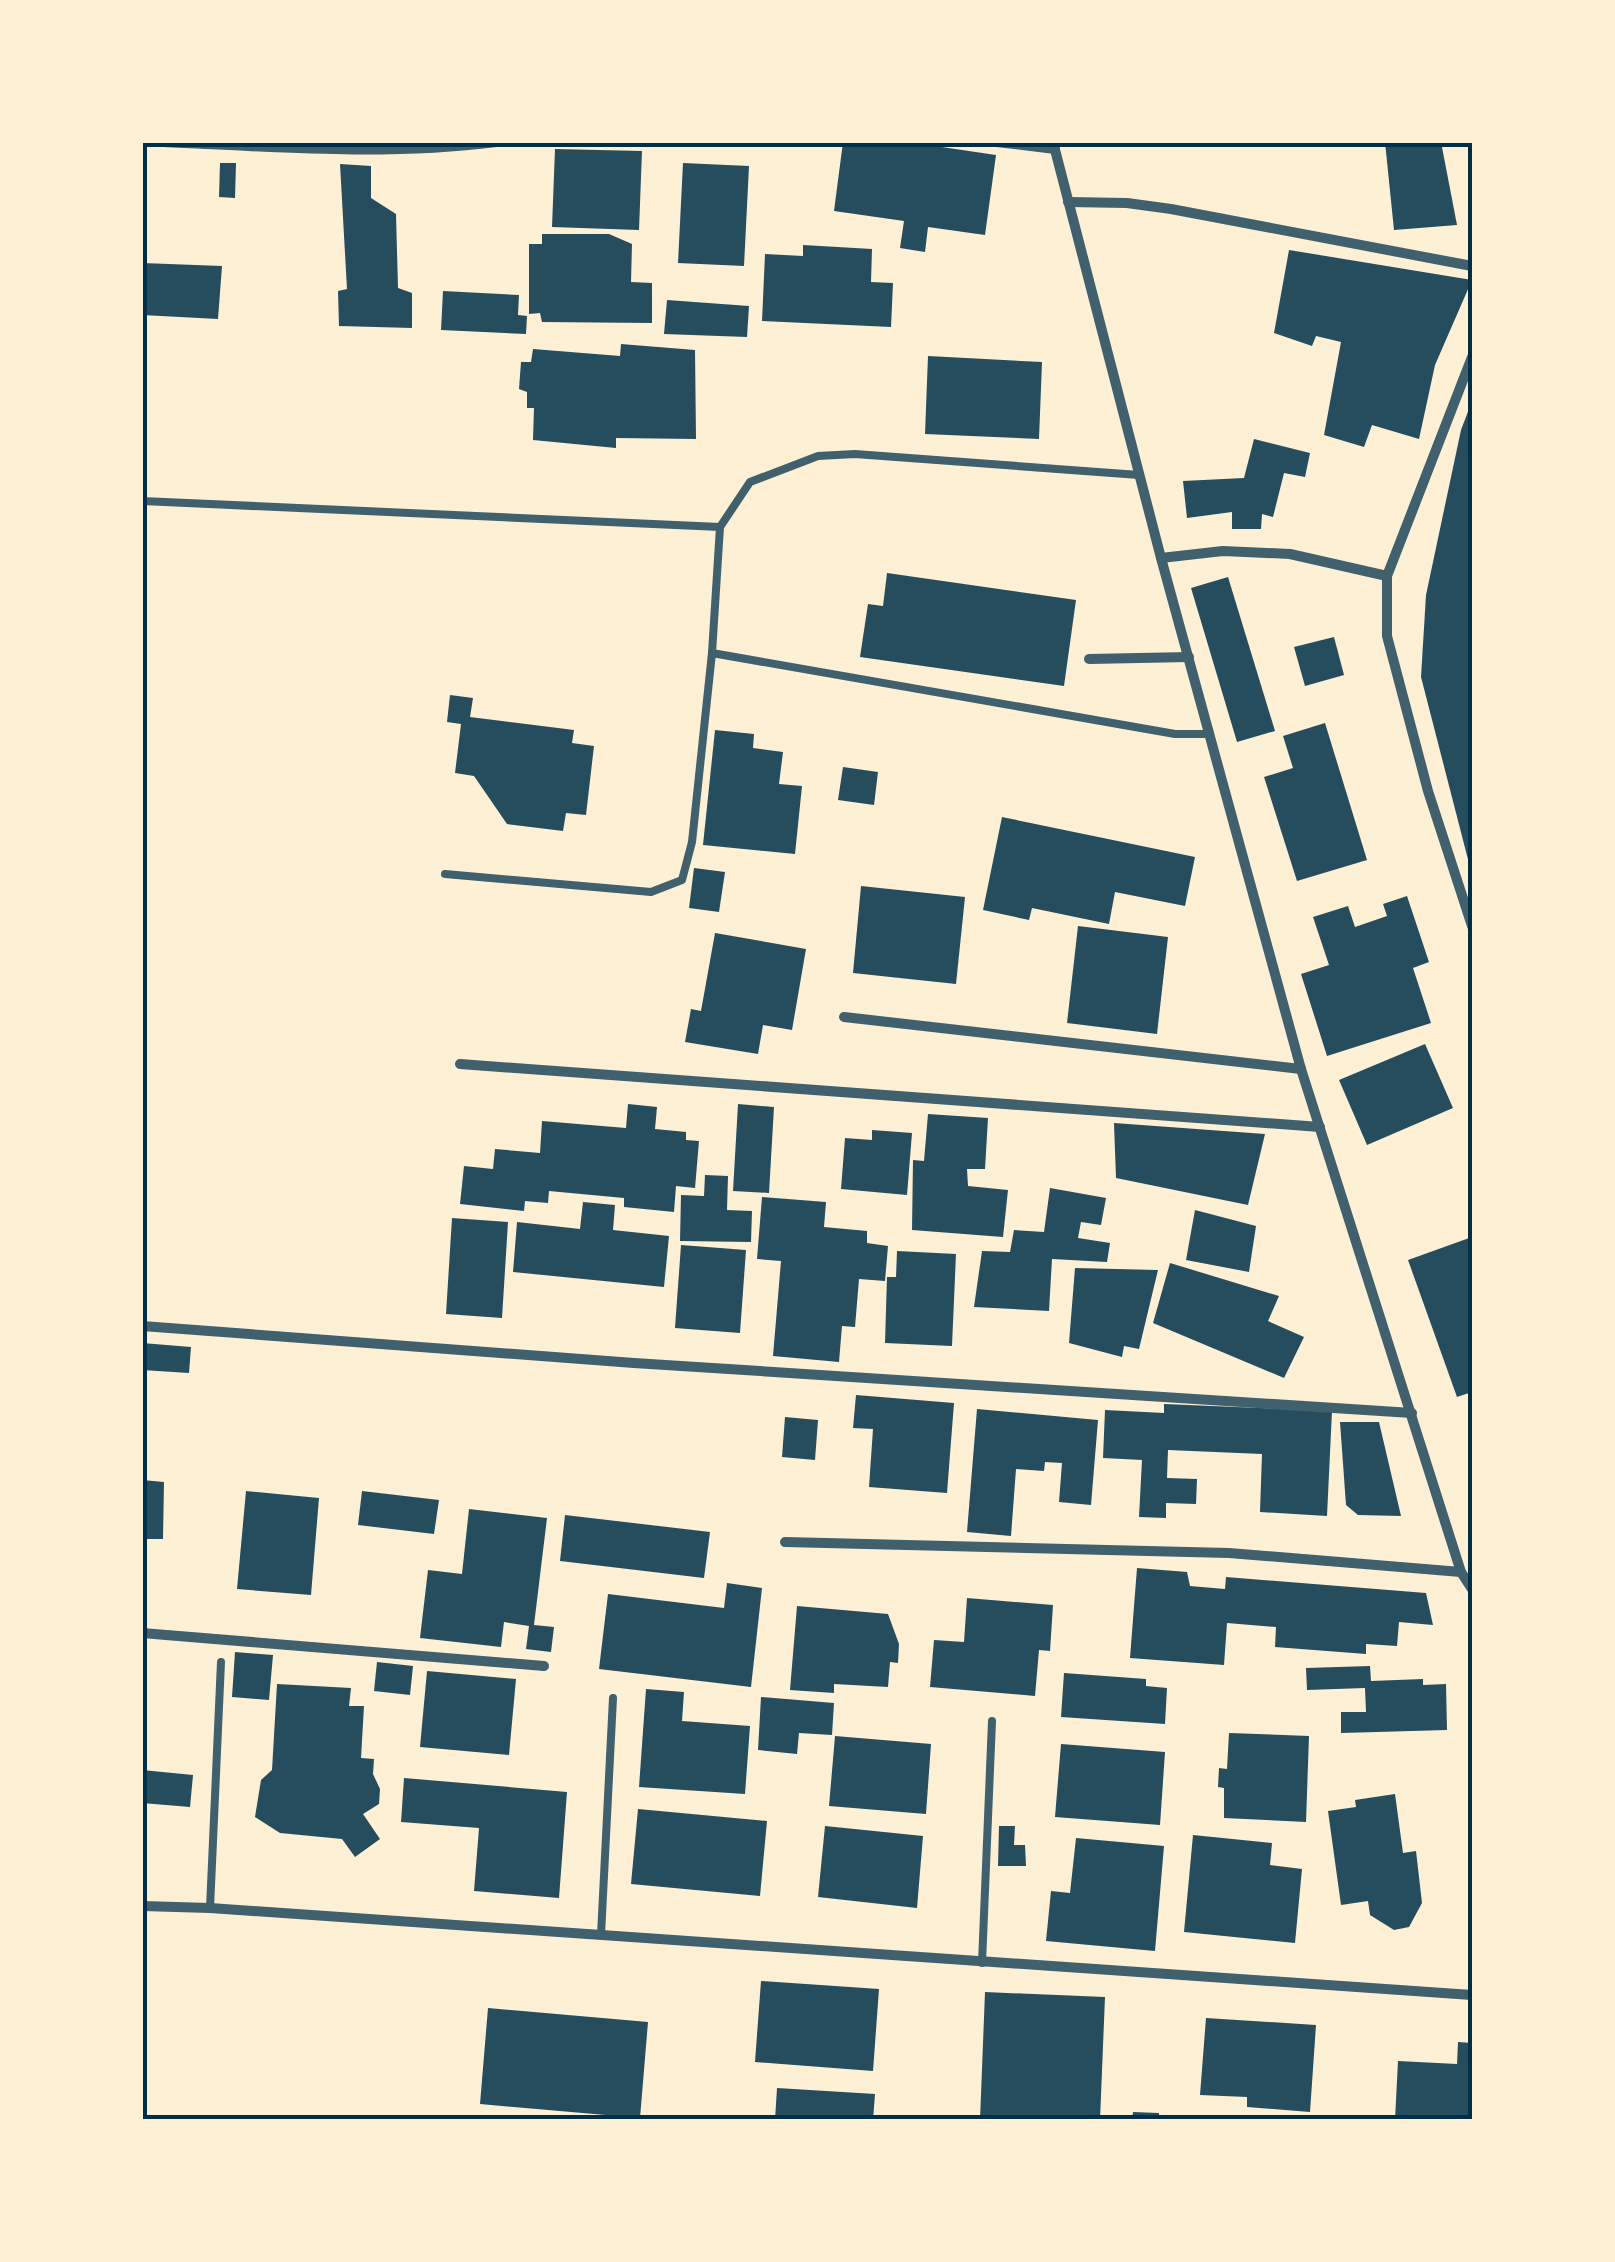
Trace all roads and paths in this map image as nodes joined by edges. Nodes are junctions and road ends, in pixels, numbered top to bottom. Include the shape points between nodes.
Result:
1 (164, 142) edge
2 (496, 142) edge
3 (997, 142) edge
4 (1054, 146) edge
5 (1068, 202) junction
6 (1472, 266) edge
7 (1472, 357) edge
8 (1139, 475) junction
9 (142, 501) edge
10 (720, 528) junction
11 (1161, 558) junction
12 (1387, 576) junction
13 (712, 653) junction
14 (1189, 657) junction
15 (1089, 659) dead end
16 (1210, 734) junction
17 (446, 874) dead end
18 (1472, 926) edge
19 (844, 1017) dead end
20 (460, 1064) dead end
21 (1301, 1069) junction
22 (1320, 1127) junction
23 (142, 1326) edge
24 (1412, 1414) junction
25 (785, 1542) dead end
26 (1461, 1572) junction
27 (1472, 1589) edge
28 (142, 1632) edge
29 (222, 1662) dead end
30 (544, 1666) dead end
31 (613, 1698) dead end
32 (992, 1722) dead end
33 (142, 1906) edge
34 (210, 1908) junction
35 (601, 1935) junction
36 (982, 1962) junction
37 (1472, 1994) edge

1 - 2 street via 339,149
3 - 4 street
4 - 5 street
5 - 6 street via 1171,209
5 - 8 street
7 - 12 street
8 - 10 lane via 818,456 750,482
8 - 11 street
9 - 10 lane
10 - 13 lane
11 - 12 street via 1223,551 1290,554
11 - 14 street
12 - 18 street via 1387,636
13 - 16 lane via 1176,734
13 - 17 lane via 682,880 651,892
14 - 15 street
14 - 16 street
16 - 21 street
19 - 21 street
20 - 22 street
21 - 22 street
22 - 24 street
23 - 24 street
24 - 26 street
25 - 26 street via 1228,1553
26 - 27 street
28 - 30 street
29 - 34 lane
31 - 35 lane
32 - 36 lane
33 - 34 street
34 - 35 street
35 - 36 street
36 - 37 street

